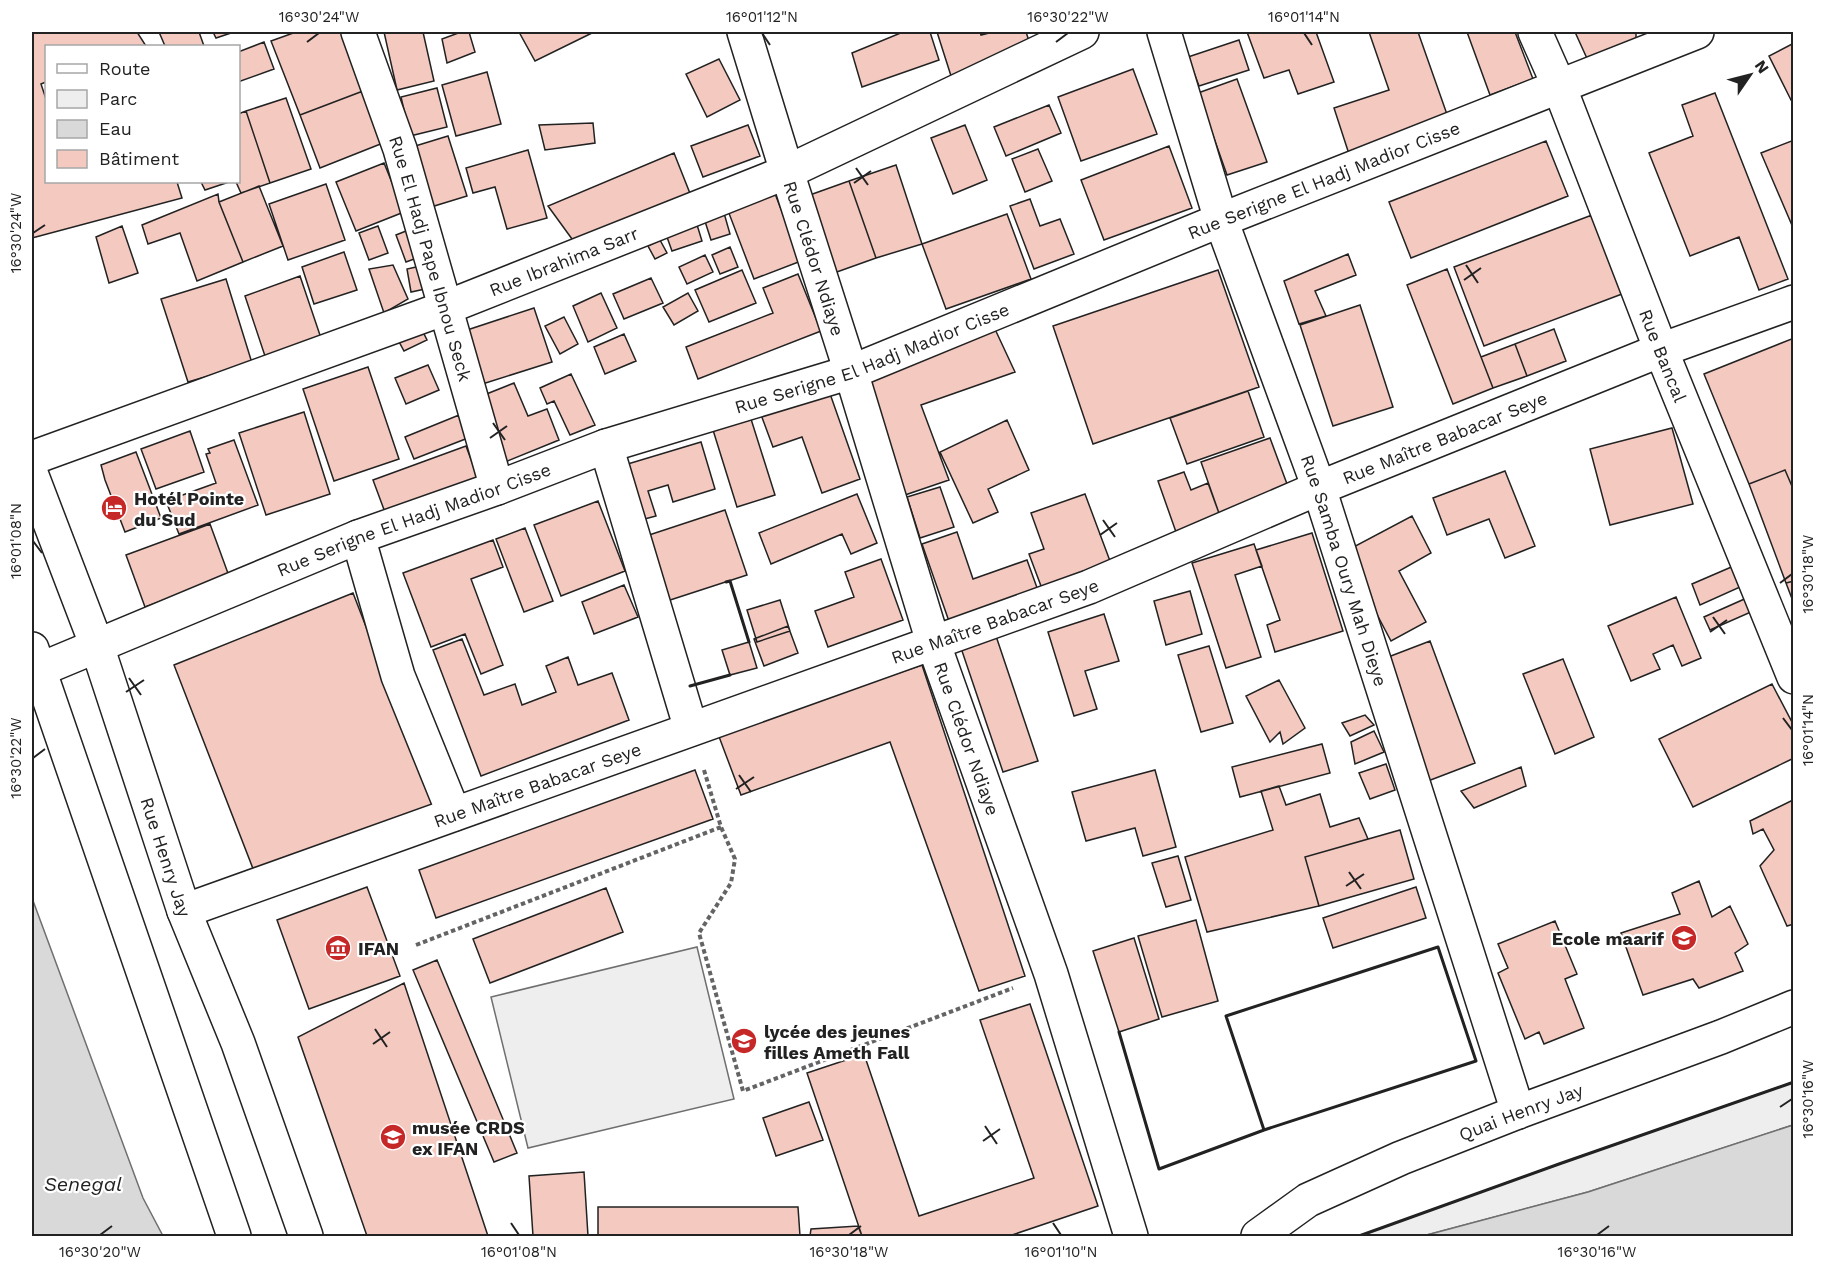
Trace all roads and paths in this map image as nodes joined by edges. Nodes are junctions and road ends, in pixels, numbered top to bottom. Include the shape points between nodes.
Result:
1 (358, 32) edge
2 (744, 32) edge
3 (1082, 32) edge
4 (1164, 32) edge
5 (1534, 32) edge
6 (1697, 32) edge
7 (1559, 86) junction
8 (786, 172) junction
9 (1221, 220) junction
10 (1794, 302) edge
11 (445, 308) junction
12 (1661, 350) junction
13 (851, 372) junction
14 (606, 446) junction
15 (32, 458) edge
16 (32, 476) edge
17 (497, 488) junction
18 (1319, 488) junction
19 (358, 537) junction
20 (933, 642) junction
21 (97, 646) junction
22 (35, 660) edge
23 (1794, 677) edge
24 (691, 729) junction
25 (454, 814) junction
26 (721, 827) junction
27 (184, 911) junction
28 (416, 945) dead end
29 (1051, 974) junction
30 (1794, 1007) edge
31 (1518, 1112) junction
32 (234, 1236) edge
33 (306, 1236) edge
34 (1131, 1236) edge
35 (1258, 1236) edge

1 - 11 street, Rue El Hadj Pape Ibnou Seck via 400,149
2 - 8 street, Rue Clédor Ndiaye
3 - 8 street, Rue Ibrahima Sarr
4 - 9 street, Rue Samba Oury Mah Dieye
5 - 7 street, Rue Bancal
6 - 7 street, Rue Serigne El Hadj Madior Cisse
7 - 9 street, Rue Serigne El Hadj Madior Cisse
7 - 12 street, Rue Bancal
8 - 11 street, Rue Ibrahima Sarr
8 - 13 street, Rue Clédor Ndiaye
9 - 13 street, Rue Serigne El Hadj Madior Cisse
9 - 18 street, Rue Samba Oury Mah Dieye
10 - 12 street, Rue Maître Babacar Seye
11 - 15 street, Rue Ibrahima Sarr
11 - 17 street, Rue El Hadj Pape Ibnou Seck
12 - 18 street, Rue Maître Babacar Seye
12 - 23 street, Rue Bancal
13 - 14 street, Rue Serigne El Hadj Madior Cisse
13 - 20 street, Rue Clédor Ndiaye
14 - 17 street, Rue Serigne El Hadj Madior Cisse
14 - 24 street
16 - 21 street, Rue Henry Jay
17 - 19 street, Rue Serigne El Hadj Madior Cisse
18 - 20 street, Rue Maître Babacar Seye via 1089,587
18 - 31 street, Rue Samba Oury Mah Dieye
19 - 21 street, Rue Serigne El Hadj Madior Cisse
19 - 25 street via 398,676
20 - 24 street, Rue Maître Babacar Seye
20 - 29 street, Rue Clédor Ndiaye
21 - 22 street, Rue Serigne El Hadj Madior Cisse
21 - 27 street, Rue Henry Jay
22 - 32 street
24 - 25 street, Rue Maître Babacar Seye
24 - 26 path
25 - 27 street, Rue Maître Babacar Seye
26 - 28 path
26 - 29 path via 735,859 731,883 699,933 743,1091
27 - 33 street, Rue Henry Jay via 238,1043
29 - 34 street, Rue Clédor Ndiaye
30 - 31 street, Quai Henry Jay
31 - 35 street, Quai Henry Jay via 1308,1200

